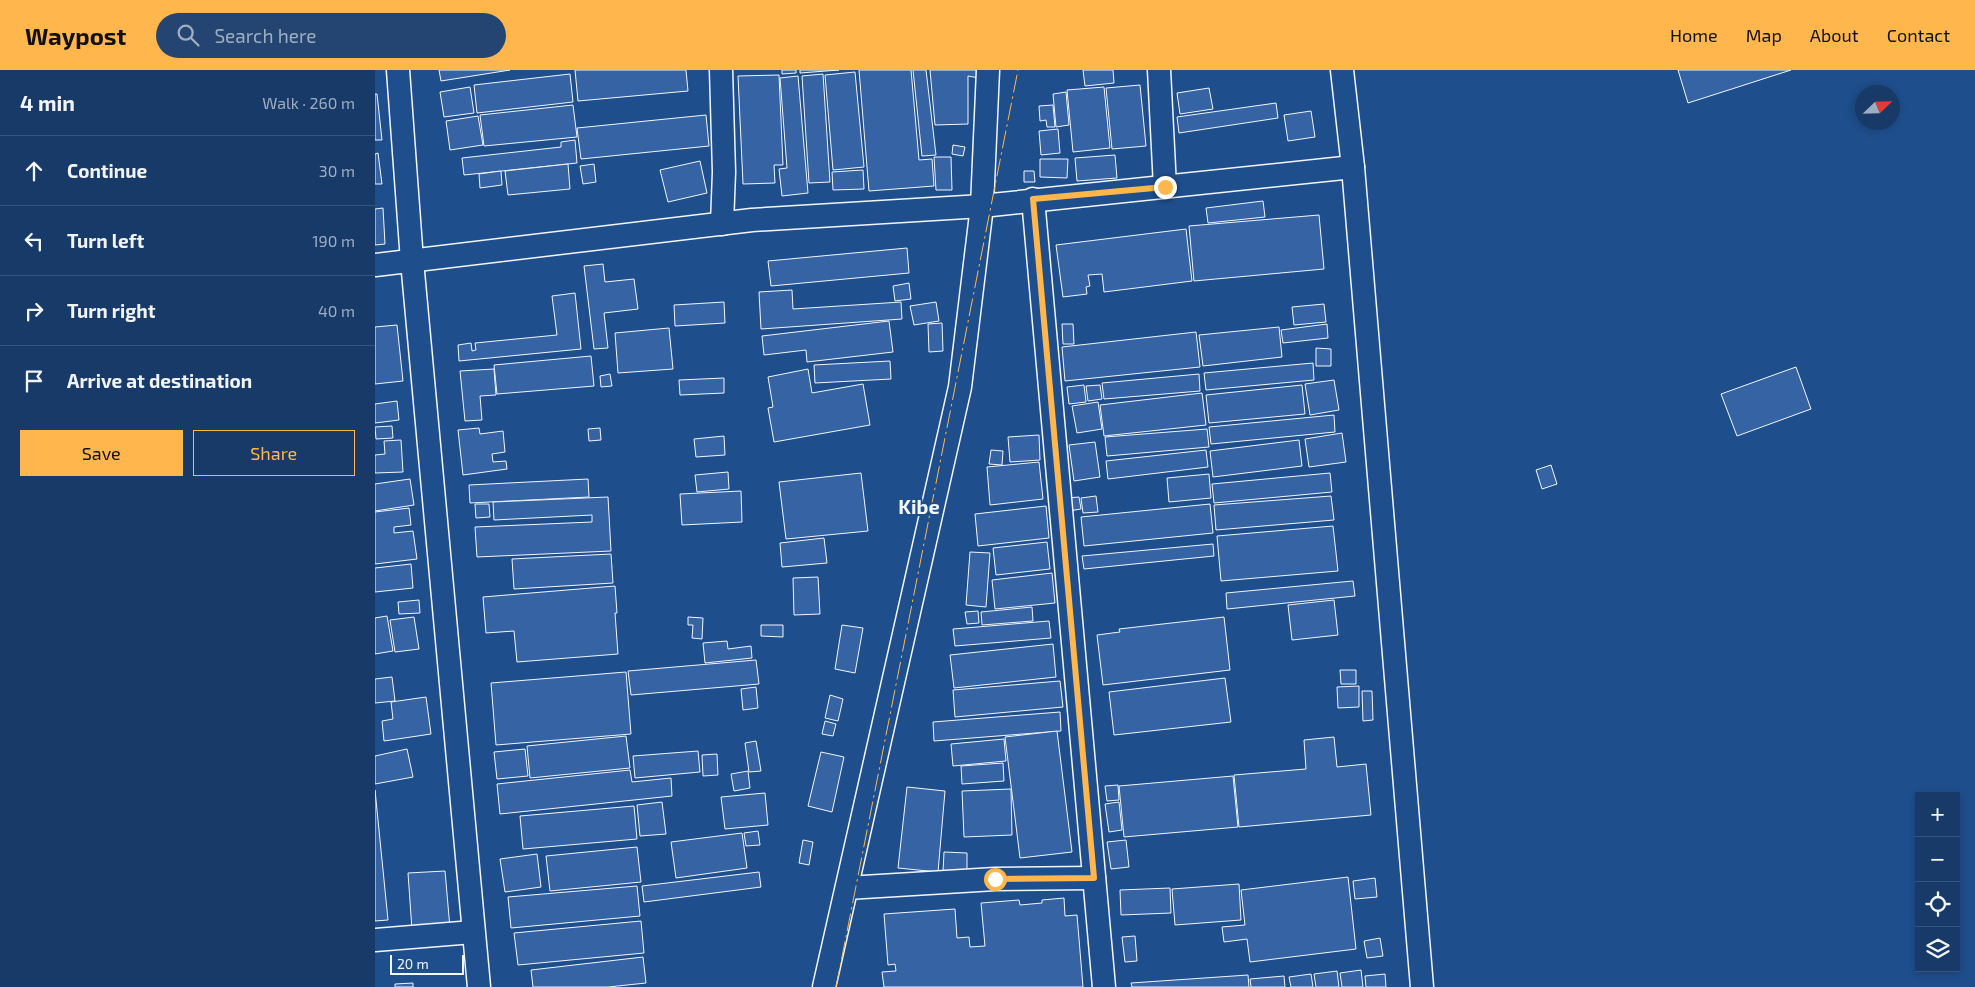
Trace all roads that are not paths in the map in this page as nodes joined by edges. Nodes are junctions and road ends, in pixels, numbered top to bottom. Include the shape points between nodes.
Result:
1 (398, 70) edge
2 (721, 70) edge
3 (988, 70) edge
4 (1159, 70) edge
5 (1343, 70) edge
6 (1353, 167) junction
7 (1165, 187) junction
8 (1033, 199) junction
9 (982, 206) junction
10 (722, 224) junction
11 (413, 261) junction
12 (375, 265) edge
13 (1094, 878) junction
14 (847, 888) junction
15 (473, 932) junction
16 (375, 940) edge
17 (479, 987) edge
18 (824, 987) edge
19 (1103, 987) edge
20 (1421, 987) edge

1 - 11 street
2 - 10 street
3 - 9 street
4 - 7 street
5 - 6 street
6 - 7 street
6 - 20 street
7 - 8 street
8 - 9 street
8 - 13 street
9 - 10 street
9 - 14 street via 960,387
10 - 11 street
11 - 12 street
11 - 15 street
13 - 14 street via 995,879
13 - 19 street
14 - 18 street
15 - 16 street
15 - 17 street

